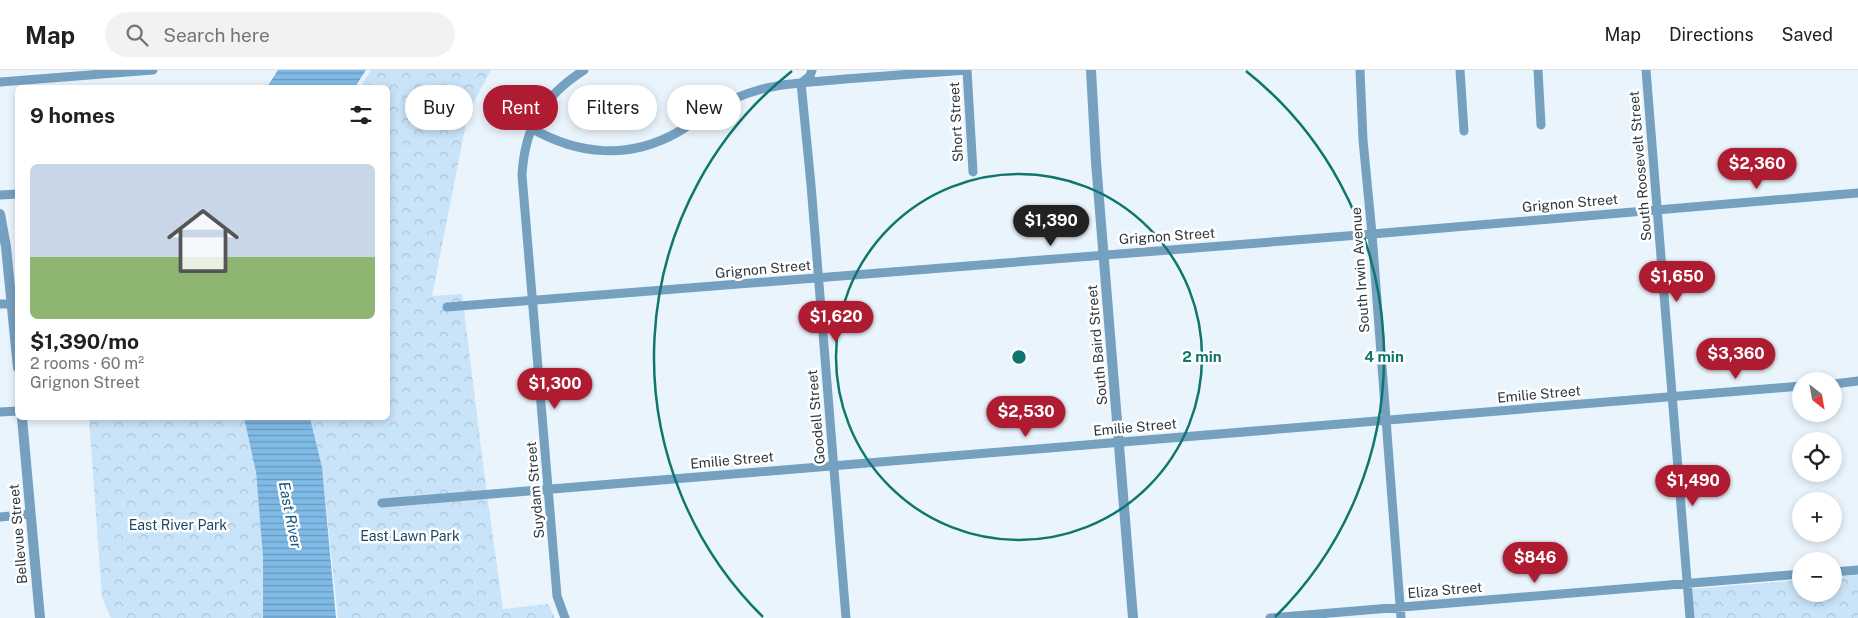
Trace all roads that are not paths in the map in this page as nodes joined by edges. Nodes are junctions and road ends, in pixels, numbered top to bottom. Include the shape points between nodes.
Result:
1 (153, 70) edge
2 (584, 70) edge
3 (812, 70) edge
4 (967, 70) edge
5 (1091, 70) edge
6 (1360, 70) edge
7 (1460, 70) edge
8 (1538, 70) edge
9 (1646, 70) edge
10 (0, 82) edge
11 (801, 83) junction
12 (558, 89) edge
13 (1541, 125) dead end
14 (530, 130) edge
15 (535, 130) edge
16 (1464, 131) dead end
17 (973, 172) dead end
18 (1858, 193) edge
19 (15, 194) edge
20 (0, 195) edge
21 (1657, 210) junction
22 (0, 214) edge
23 (1372, 234) junction
24 (1104, 255) junction
25 (819, 278) junction
26 (534, 302) junction
27 (0, 304) edge
28 (12, 304) junction
29 (447, 308) dead end
30 (15, 336) edge
31 (1858, 382) edge
32 (1842, 383) edge
33 (1792, 387) edge
34 (1672, 397) junction
35 (15, 411) edge
36 (0, 412) edge
37 (22, 420) edge
38 (1385, 420) junction
39 (1119, 442) junction
40 (834, 465) junction
41 (549, 489) junction
42 (382, 503) dead end
43 (30, 514) junction
44 (0, 517) edge
45 (1858, 570) edge
46 (1842, 571) edge
47 (1792, 575) edge
48 (1688, 584) junction
49 (1400, 607) junction
50 (40, 618) edge
51 (565, 618) edge
52 (846, 618) edge
53 (1133, 618) edge
54 (1270, 618) edge
55 (1401, 618) edge
56 (1690, 618) edge

1 - 10 street
2 - 12 street, Suydam Street
3 - 11 street
4 - 11 street
4 - 17 street, Short Street
5 - 24 street, South Baird Street
6 - 23 street, South Irwin Avenue
7 - 16 street
8 - 13 street
9 - 21 street, South Roosevelt Street
11 - 15 street via 744,95 712,110 668,138 638,148 609,151 580,148
11 - 25 street, Goodell Street
14 - 26 street, Suydam Street via 523,166
18 - 21 street, Grignon Street
19 - 20 street
21 - 23 street, Grignon Street
21 - 34 street, South Roosevelt Street
22 - 28 street
23 - 24 street, Grignon Street
23 - 38 street, South Irwin Avenue
24 - 25 street, Grignon Street
24 - 39 street, South Baird Street
25 - 26 street, Grignon Street
25 - 40 street, Goodell Street
26 - 29 street, Grignon Street
26 - 41 street, Suydam Street
27 - 28 street
28 - 30 street
31 - 32 street
33 - 34 street, Emilie Street
34 - 38 street, Emilie Street
34 - 48 street, South Roosevelt Street
35 - 36 street
37 - 43 street, Bellevue Street
38 - 39 street, Emilie Street
38 - 49 street, South Irwin Avenue
39 - 40 street, Emilie Street
39 - 53 street, South Baird Street
40 - 41 street, Emilie Street
40 - 52 street, Goodell Street
41 - 42 street, Emilie Street
41 - 51 street, Suydam Street via 557,596
43 - 44 street
43 - 50 street, Bellevue Street
45 - 46 street
47 - 48 street, Eliza Street
48 - 49 street, Eliza Street
48 - 56 street, South Roosevelt Street
49 - 54 street, Eliza Street
49 - 55 street, South Irwin Avenue

